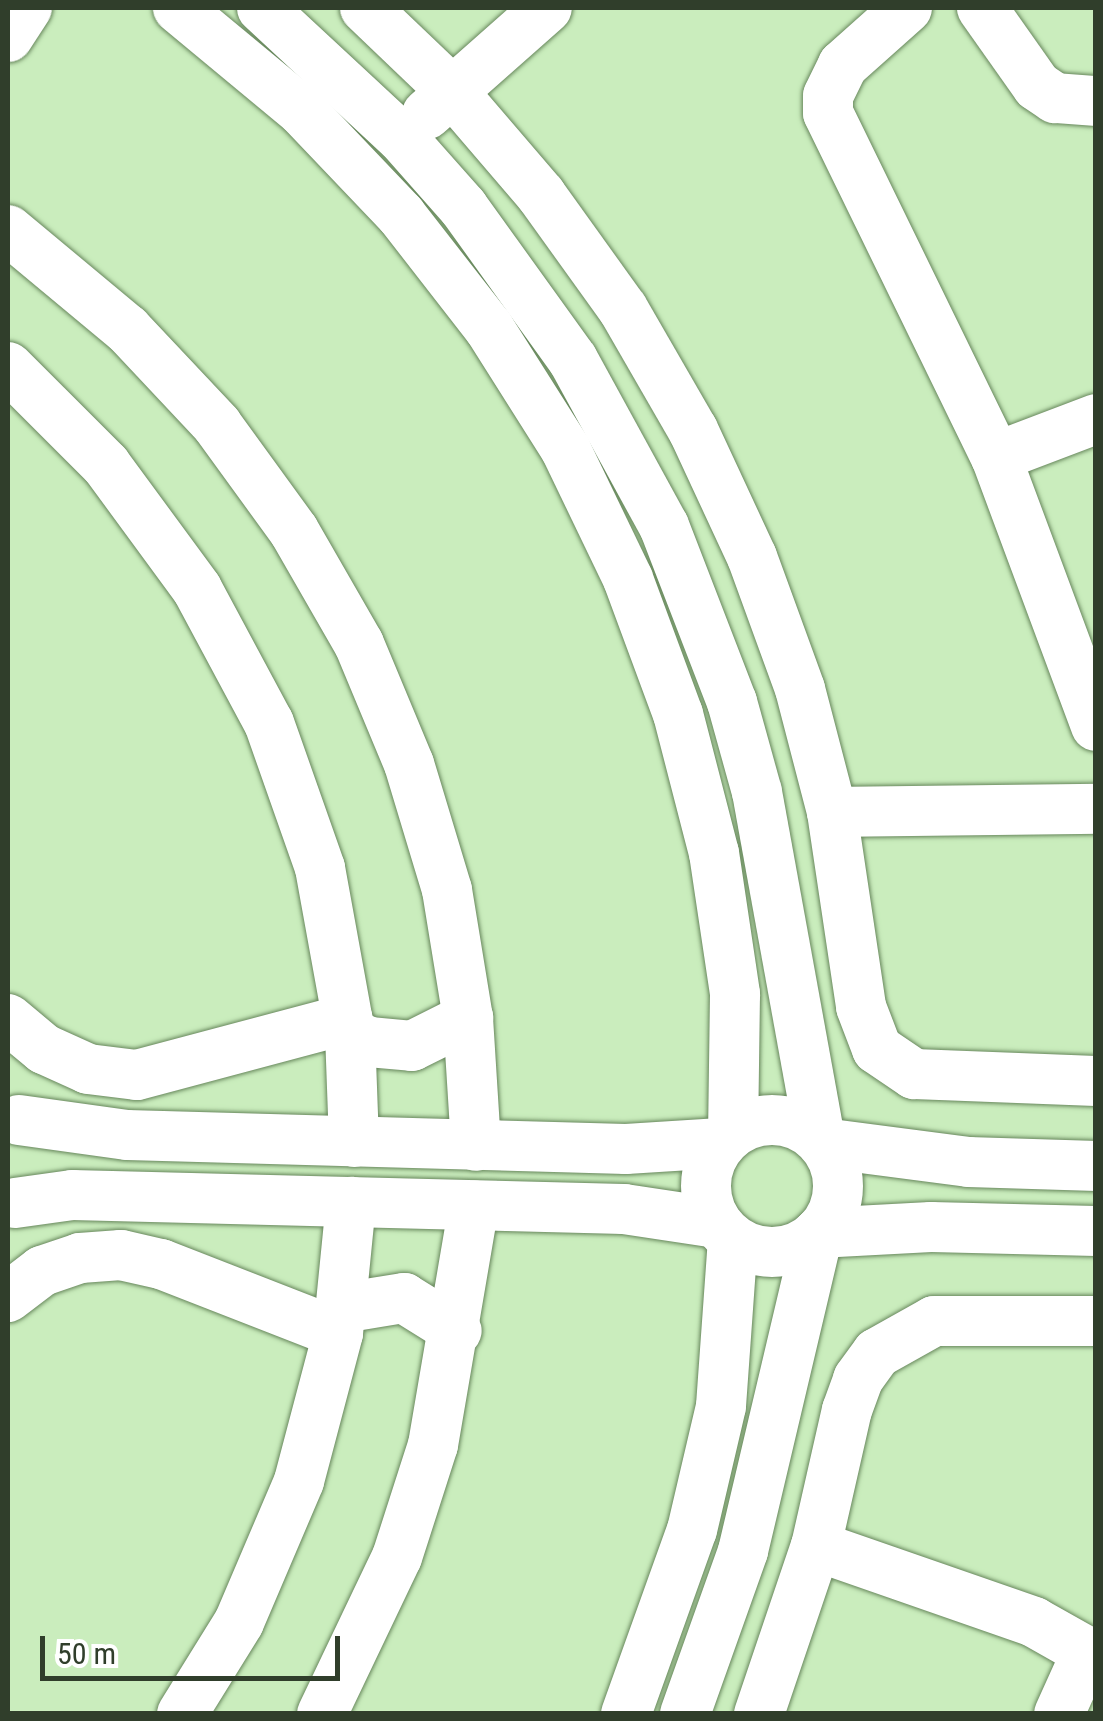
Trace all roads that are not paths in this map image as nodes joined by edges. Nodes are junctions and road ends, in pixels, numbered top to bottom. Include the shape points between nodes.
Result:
1 (27, 8) edge
2 (178, 8) edge
3 (262, 8) edge
4 (365, 8) edge
5 (546, 8) edge
6 (907, 8) edge
7 (982, 8) edge
8 (8, 37) edge
9 (452, 91) junction
10 (1096, 101) edge
11 (401, 137) junction
12 (8, 230) edge
13 (8, 368) edge
14 (1096, 418) edge
15 (996, 457) junction
16 (1096, 726) edge
17 (1096, 809) edge
18 (832, 812) junction
19 (468, 1018) junction
20 (8, 1019) edge
21 (349, 1026) junction
22 (1096, 1082) edge
23 (13, 1114) edge
24 (727, 1137) junction
25 (821, 1141) junction
26 (354, 1142) junction
27 (476, 1146) junction
28 (1096, 1166) edge
29 (351, 1202) junction
30 (474, 1205) junction
31 (11, 1206) edge
32 (1096, 1231) edge
33 (725, 1232) junction
34 (818, 1234) junction
35 (8, 1297) edge
36 (340, 1320) junction
37 (1096, 1321) edge
38 (457, 1330) junction
39 (816, 1546) junction
40 (1093, 1641) edge
41 (182, 1714) edge
42 (322, 1714) edge
43 (626, 1714) edge
44 (686, 1714) edge
45 (758, 1714) edge
46 (1058, 1714) edge

1 - 8 street
2 - 24 street via 302,111 402,214 490,328 566,450 628,579 678,714 714,853 735,994
3 - 11 street
4 - 9 street
5 - 9 street
6 - 15 street via 844,65 828,96 828,113
7 - 10 street via 1036,86 1055,98
9 - 11 street
9 - 18 street via 541,195 623,309 693,430 752,557 800,689
11 - 25 street via 498,252 574,360 622,442 693,595 757,792
12 - 19 street via 127,329 216,425 294,531 359,644 410,764 447,890
13 - 21 street via 106,465 197,588 269,724 320,868
14 - 15 street
15 - 16 street
17 - 18 street
18 - 22 street via 861,1007 877,1048 914,1074
19 - 21 street via 412,1046 369,1042
19 - 27 street
20 - 21 street via 44,1050 88,1069 136,1074
21 - 26 street
23 - 26 street via 128,1136
23 - 31 street via 32,1154
24 - 25 street via 778,1120
24 - 27 street
24 - 33 street via 705,1191
25 - 28 street via 970,1162
25 - 34 street via 838,1189
26 - 27 street
29 - 30 street
29 - 31 street via 72,1195
29 - 36 street
30 - 33 street via 639,1210
30 - 38 street
32 - 34 street via 931,1227
33 - 34 street via 767,1252 786,1251
33 - 43 street via 729,1351 713,1442 692,1530
34 - 44 street via 743,1551
35 - 36 street via 42,1271 80,1258 121,1255
36 - 38 street via 404,1298
36 - 41 street via 299,1481 239,1622
37 - 39 street via 934,1320 877,1352 848,1410
38 - 42 street via 432,1446 397,1557
39 - 40 street
39 - 45 street
40 - 46 street

